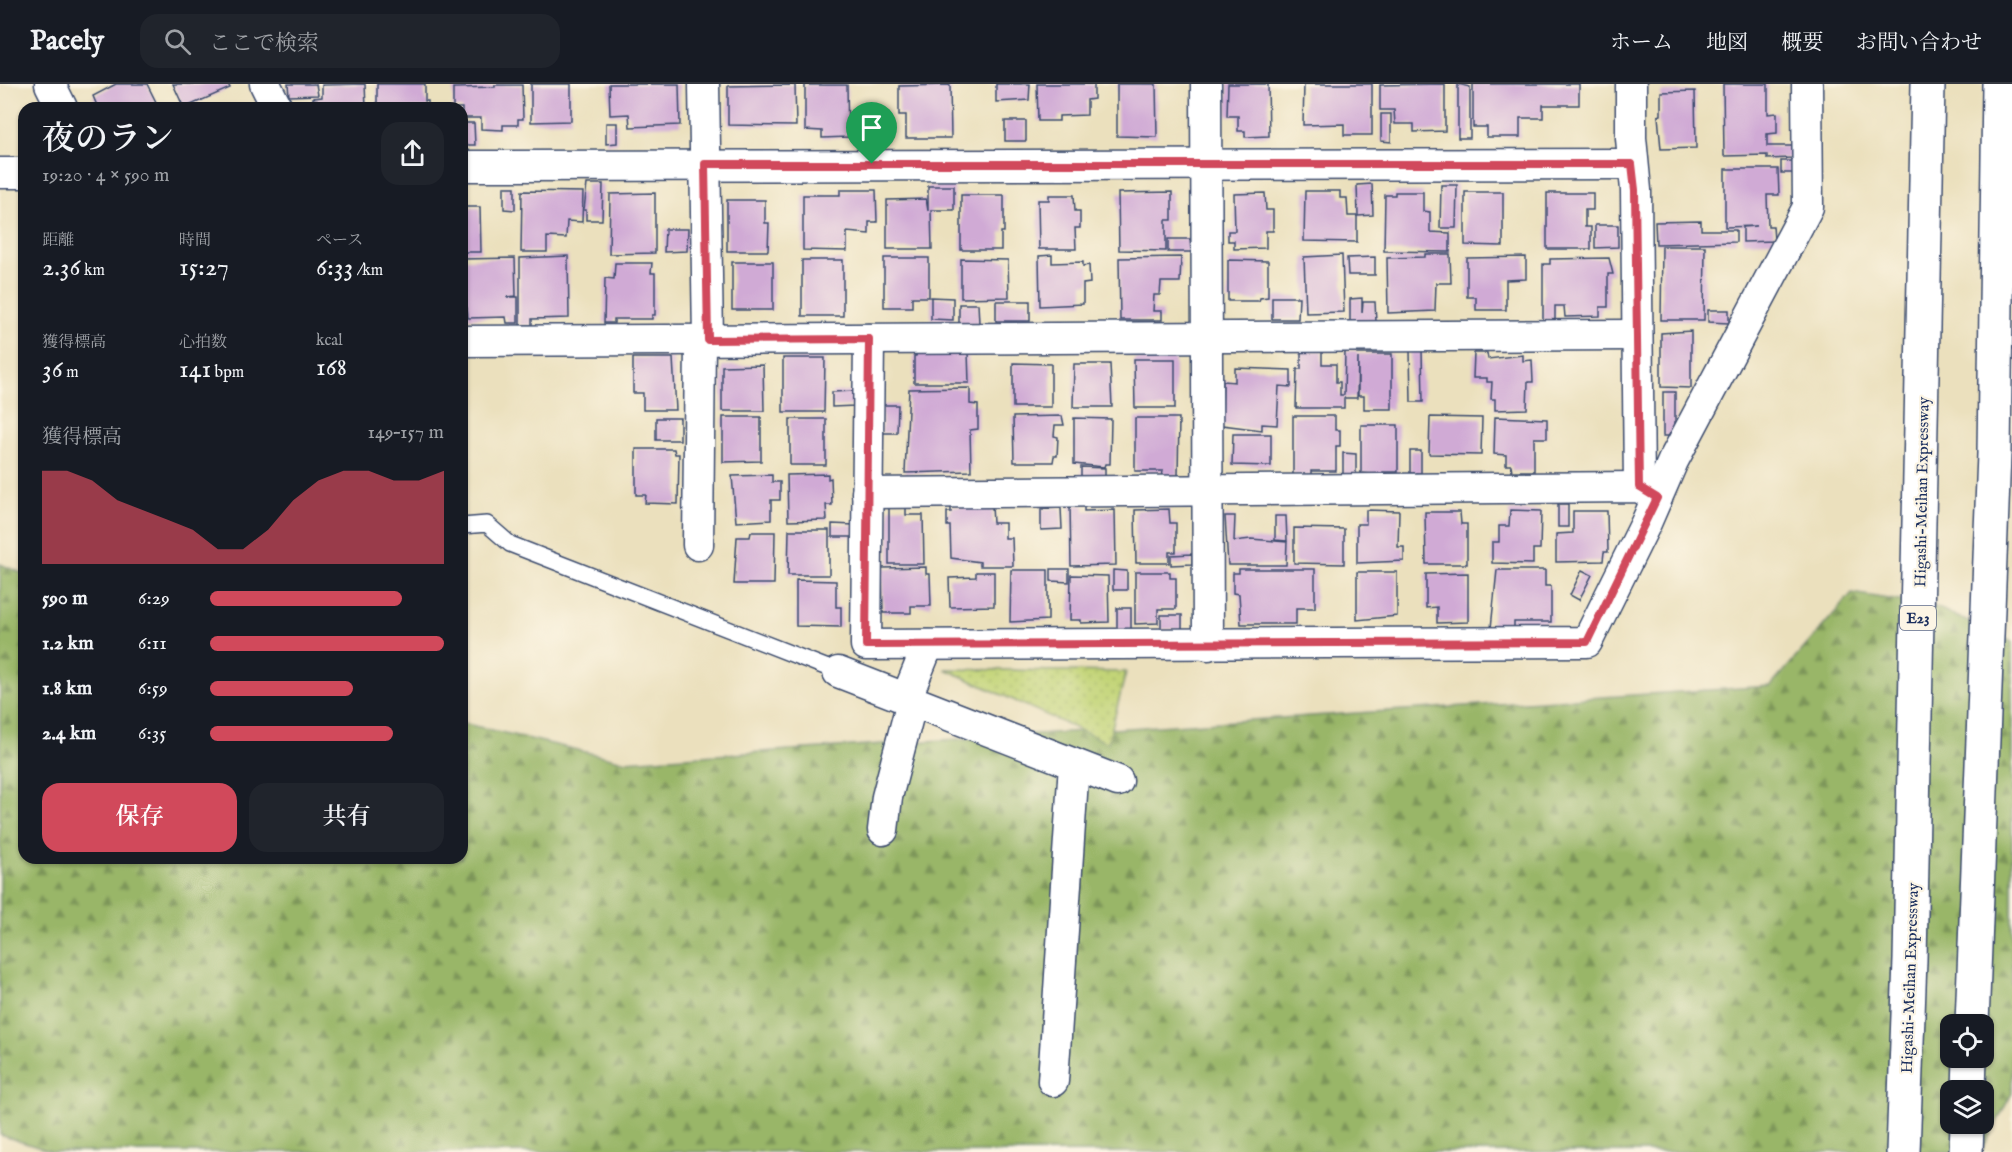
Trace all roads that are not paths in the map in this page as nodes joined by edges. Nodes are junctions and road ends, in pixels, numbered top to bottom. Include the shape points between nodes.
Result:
1 (50, 84) edge
2 (265, 84) edge
3 (704, 84) edge
4 (1206, 84) edge
5 (1631, 84) edge
6 (1807, 84) edge
7 (1928, 84) edge
8 (1999, 84) edge
9 (59, 102) edge
10 (274, 102) edge
11 (705, 164) junction
12 (1206, 164) junction
13 (1632, 164) junction
14 (468, 165) edge
15 (0, 173) edge
16 (18, 173) edge
17 (1637, 335) junction
18 (1208, 336) junction
19 (869, 339) junction
20 (704, 340) junction
21 (468, 341) edge
22 (1208, 491) junction
23 (867, 493) junction
24 (1648, 493) junction
25 (468, 526) edge
26 (698, 546) dead end
27 (928, 645) junction
28 (1208, 645) junction
29 (838, 672) joint
30 (909, 700) junction
31 (1074, 764) junction
32 (1118, 781) dead end
33 (884, 830) dead end
34 (1974, 969) junction
35 (1972, 1014) edge
36 (1976, 1014) edge
37 (1053, 1081) dead end
38 (1967, 1134) edge
39 (1980, 1134) edge
40 (1903, 1152) edge
41 (1966, 1152) edge
42 (1981, 1152) edge

1 - 9 street
2 - 10 street
3 - 11 street
4 - 12 street
5 - 13 street
6 - 24 street via 1808,207 1673,461
7 - 40 highway, Higashi-Meihan Expressway / E23
8 - 34 highway via 1994,454
11 - 12 street
11 - 14 street
11 - 20 street
12 - 13 street
12 - 18 street
13 - 17 street
15 - 16 street
17 - 18 street
17 - 24 street
18 - 19 street
18 - 22 street
19 - 20 street
19 - 23 street
20 - 21 street
20 - 26 street
22 - 23 street
22 - 24 street
22 - 28 street
23 - 27 street via 866,645
24 - 28 street via 1587,642
25 - 29 lane via 487,524 510,544
27 - 28 street
27 - 30 street
29 - 30 street
30 - 31 street
30 - 33 street via 887,797
31 - 32 street
31 - 37 street
34 - 35 highway
34 - 36 highway
38 - 41 highway
39 - 42 highway

